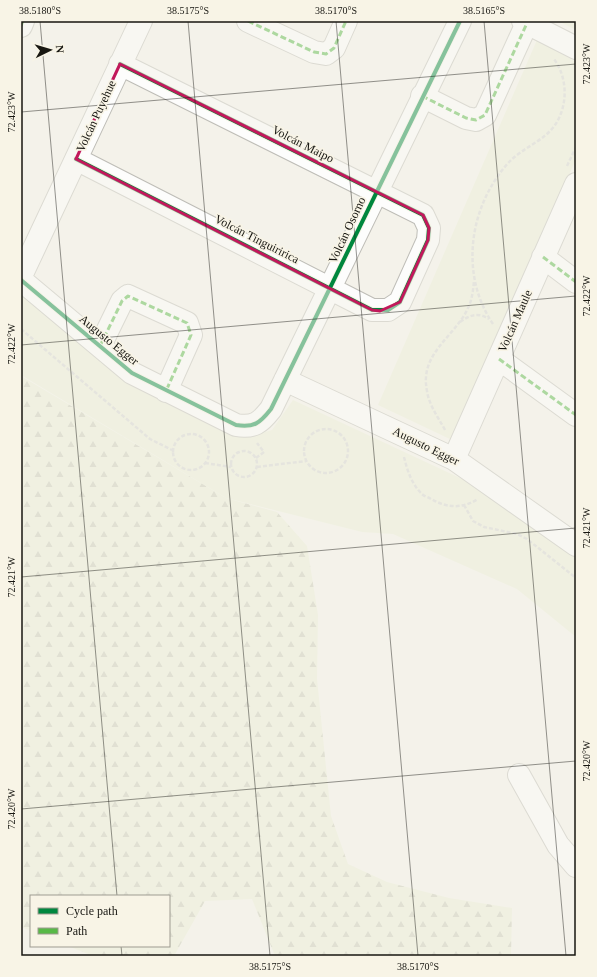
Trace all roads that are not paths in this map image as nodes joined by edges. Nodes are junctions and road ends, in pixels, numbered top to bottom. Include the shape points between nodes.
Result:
1 (23, 21) edge
2 (141, 21) edge
3 (248, 21) edge
4 (346, 21) edge
5 (460, 21) edge
6 (525, 22) edge
7 (21, 26) edge
8 (576, 48) edge
9 (120, 64) junction
10 (422, 96) junction
11 (76, 159) junction
12 (571, 176) edge
13 (376, 192) junction
14 (543, 258) junction
15 (414, 272) joint
16 (21, 276) edge
17 (21, 280) edge
18 (576, 282) edge
19 (330, 288) junction
20 (100, 346) junction
21 (499, 359) junction
22 (285, 380) junction
23 (166, 391) junction
24 (576, 415) edge
25 (236, 425) joint
26 (454, 459) junction
27 (576, 545) edge
28 (519, 775) dead end
29 (576, 866) edge

1 - 7 street
2 - 9 street, Volcán Puyehue
3 - 4 street via 314,52 326,54 334,48
5 - 10 street, Volcán Osorno
6 - 8 street
6 - 10 street via 485,115 476,120 466,118
9 - 11 street, Volcán Puyehue
9 - 13 street, Volcán Maipo
10 - 13 street, Volcán Osorno
11 - 16 street, Volcán Puyehue
11 - 19 street, Volcán Tinguiririca
12 - 14 street, Volcán Maule
13 - 15 street, Volcán Maipo via 423,215 426,221 429,228 428,240
13 - 19 street, Volcán Osorno
14 - 18 street
14 - 21 street, Volcán Maule
15 - 19 street, Volcán Tinguiririca via 400,302 388,310 372,310
17 - 20 street, Augusto Egger
19 - 22 street, Volcán Osorno
20 - 23 street, Augusto Egger via 132,373
20 - 23 street via 122,301 128,296 187,323 191,334
21 - 24 street
21 - 26 street, Volcán Maule
22 - 25 street, Volcán Osorno via 271,409 261,420 248,427
22 - 26 street, Augusto Egger
23 - 25 street, Augusto Egger
26 - 27 street, Augusto Egger
28 - 29 street via 558,845

